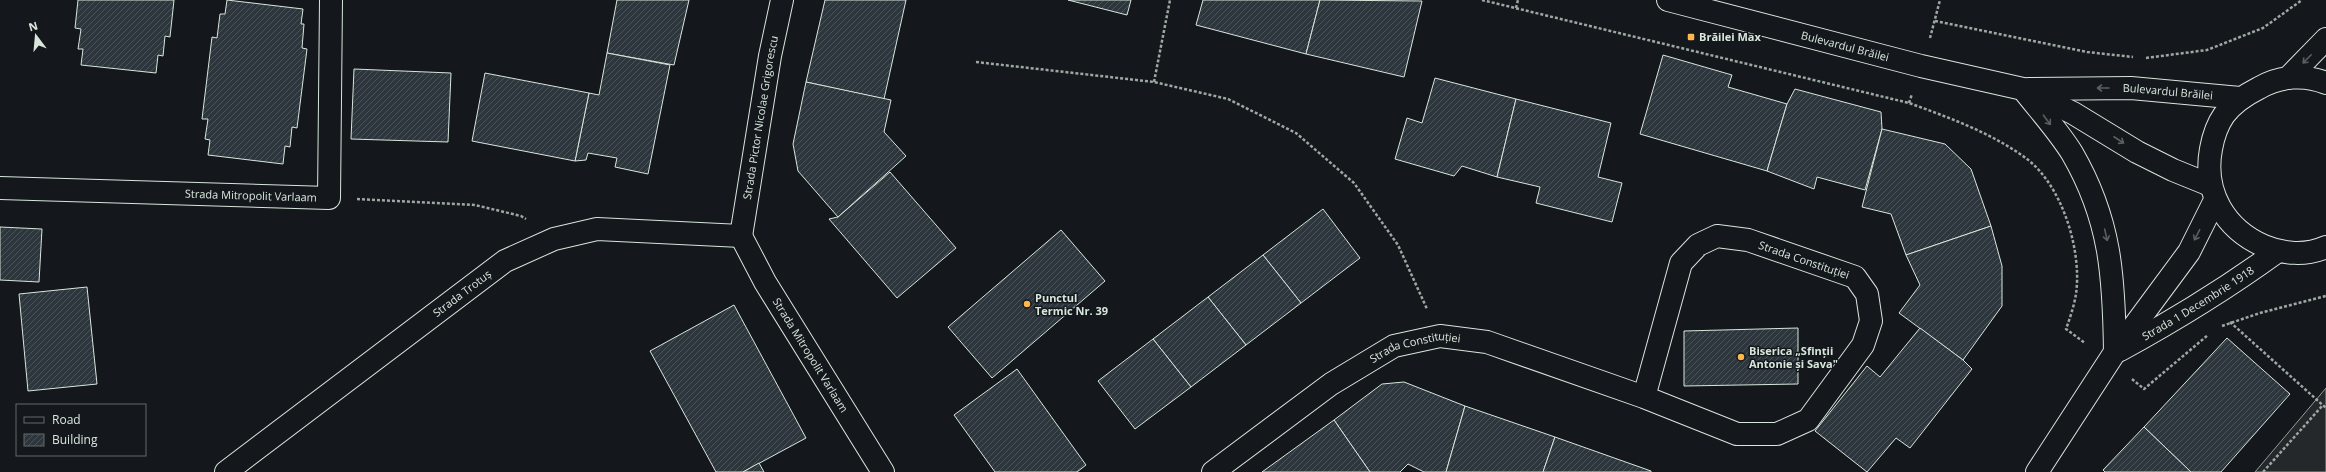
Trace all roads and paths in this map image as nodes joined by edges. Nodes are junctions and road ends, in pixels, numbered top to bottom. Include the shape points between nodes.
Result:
1 (331, 0) edge
2 (782, 0) edge
3 (1170, 0) edge
4 (1482, 0) edge
5 (1518, 0) edge
6 (1668, 0) edge
7 (1940, 0) edge
8 (2302, 0) edge
9 (1516, 8) junction
10 (2326, 39) edge
11 (976, 62) dead end
12 (2288, 78) junction
13 (1154, 82) junction
14 (2326, 83) edge
15 (2023, 89) junction
16 (2240, 98) junction
17 (0, 188) edge
18 (2213, 193) junction
19 (329, 198) junction
20 (741, 236) junction
21 (554, 239) junction
22 (2326, 247) edge
23 (2278, 251) junction
24 (2326, 296) edge
25 (2230, 322) junction
26 (2218, 328) dead end
27 (2066, 329) dead end
28 (2213, 330) dead end
29 (1440, 336) junction
30 (2115, 352) junction
31 (2144, 389) dead end
32 (1644, 397) junction
33 (2323, 405) junction
34 (2326, 408) edge
35 (226, 472) edge
36 (883, 472) edge
37 (1213, 472) edge
38 (2037, 472) edge
39 (2264, 472) edge

1 - 19 street, Strada Mitropolit Varlaam
2 - 20 street, Strada Pictor Nicolae Grigorescu via 770,56
3 - 13 path
4 - 9 path
5 - 9 path
6 - 15 street, Bulevardul Brăilei via 1921,66
7 - 8 path via 1935,21 2087,52 2147,58 2207,50 2263,28
9 - 27 path via 1909,103 1973,127 2028,160 2052,188 2068,221 2077,257 2076,294
10 -> 12 street
11 - 13 path
12 - 14 street via 2304,78
12 - 16 street via 2270,82
13 - 29 path via 1228,99 1269,119 1296,133 1354,182 1398,245
16 -> 15 street, Bulevardul Brăilei via 2131,88
15 -> 18 street, Bulevardul Brăilei via 2080,116 2143,155
15 -> 30 street via 2071,152 2095,201 2111,259
16 - 18 street via 2224,116 2213,136 2208,164
17 - 19 street, Strada Mitropolit Varlaam
18 - 23 street via 2227,220 2249,239
18 -> 30 street, Strada 1 Decembrie 1918 via 2189,252
19 - 21 path via 475,205 521,216
20 - 21 street, Strada Trotuș via 597,229
20 - 36 street, Strada Mitropolit Varlaam via 765,282
21 - 35 street, Strada Trotuș via 505,261
22 - 23 street via 2298,253
23 - 30 street, Strada 1 Decembrie 1918 via 2170,323
24 - 25 path
25 - 26 path
25 - 33 path
28 - 31 path
29 - 32 street, Strada Constituției via 1487,342
29 - 37 street, Strada Constituției via 1394,346 1331,384
30 - 38 street, Strada 1 Decembrie 1918
32 - 32 street, Strada Constituției via 1737,434 1777,434 1796,426 1808,420 1862,345 1871,321 1867,294 1855,277 1748,240 1717,236 1698,246 1681,263
33 - 34 path
33 - 39 path

